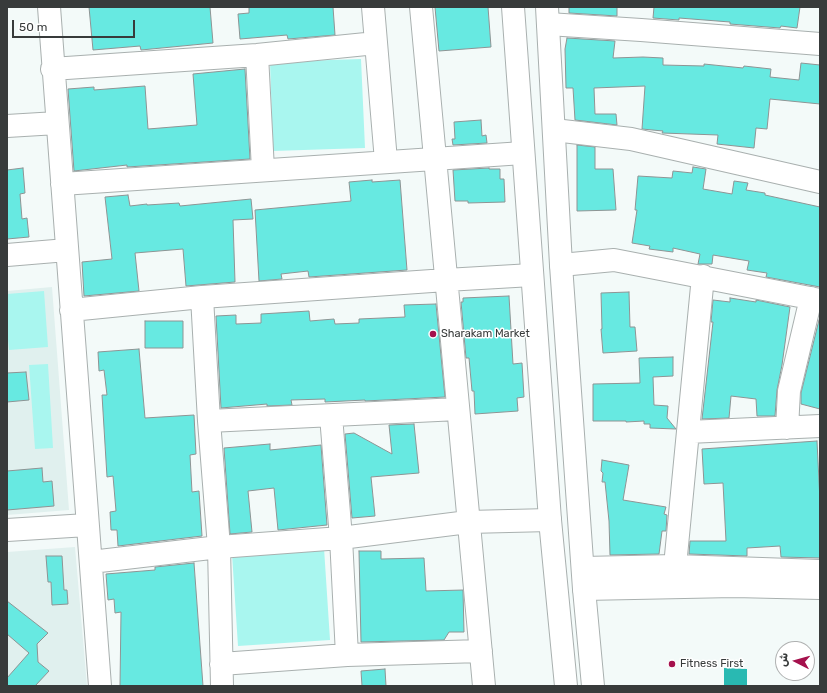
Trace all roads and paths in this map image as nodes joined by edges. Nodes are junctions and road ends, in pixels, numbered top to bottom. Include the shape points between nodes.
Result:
1 (48, 7) edge
2 (373, 7) edge
3 (421, 7) edge
4 (513, 7) edge
5 (547, 16) edge
6 (376, 43) junction
7 (820, 44) edge
8 (257, 55) junction
9 (52, 69) junction
10 (57, 123) junction
11 (7, 126) edge
12 (554, 130) junction
13 (523, 153) junction
14 (436, 158) junction
15 (386, 161) junction
16 (263, 170) junction
17 (820, 182) edge
18 (62, 184) junction
19 (67, 250) junction
20 (7, 255) edge
21 (562, 265) junction
22 (532, 275) junction
23 (703, 276) junction
24 (446, 280) junction
25 (202, 297) junction
26 (816, 299) edge
27 (71, 310) junction
28 (458, 409) junction
29 (331, 416) junction
30 (209, 421) junction
31 (820, 426) edge
32 (787, 428) junction
33 (688, 432) junction
34 (550, 520) junction
35 (468, 522) junction
36 (87, 525) junction
37 (7, 530) edge
38 (341, 538) junction
39 (219, 547) junction
40 (91, 562) junction
41 (675, 566) junction
42 (820, 571) edge
43 (584, 578) junction
44 (820, 588) edge
45 (481, 651) junction
46 (347, 656) junction
47 (221, 664) junction
48 (100, 686) edge
49 (222, 686) edge
50 (484, 686) edge
51 (566, 686) edge
52 (593, 686) edge

1 - 9 street
2 - 6 street
3 - 14 street
4 - 13 street
5 - 7 street via 641,30
5 - 12 street
6 - 8 street
6 - 15 street
8 - 9 street
8 - 16 street
9 - 10 street
10 - 11 street
10 - 18 street
12 - 17 street via 631,138
12 - 21 street
13 - 14 street
13 - 22 street
14 - 15 street
14 - 24 street
15 - 16 street
16 - 18 street
18 - 19 street
19 - 20 street
19 - 27 street
21 - 23 street via 614,260
21 - 43 street
22 - 24 street
22 - 34 street
23 - 26 street
23 - 33 street
24 - 25 street
24 - 28 street
25 - 27 street
25 - 30 street
26 - 32 street via 789,391
27 - 36 street
28 - 29 street
28 - 35 street
29 - 30 street
29 - 38 street
30 - 39 street
31 - 32 street
32 - 33 street
33 - 41 street
34 - 35 street
34 - 51 street
35 - 38 street
35 - 45 street
36 - 37 street
36 - 40 street
38 - 39 street
38 - 46 street
39 - 40 street
39 - 47 street
40 - 48 street
41 - 42 street
41 - 43 street
43 - 44 street
43 - 52 street
45 - 46 street
45 - 50 street
46 - 47 street
47 - 49 street

